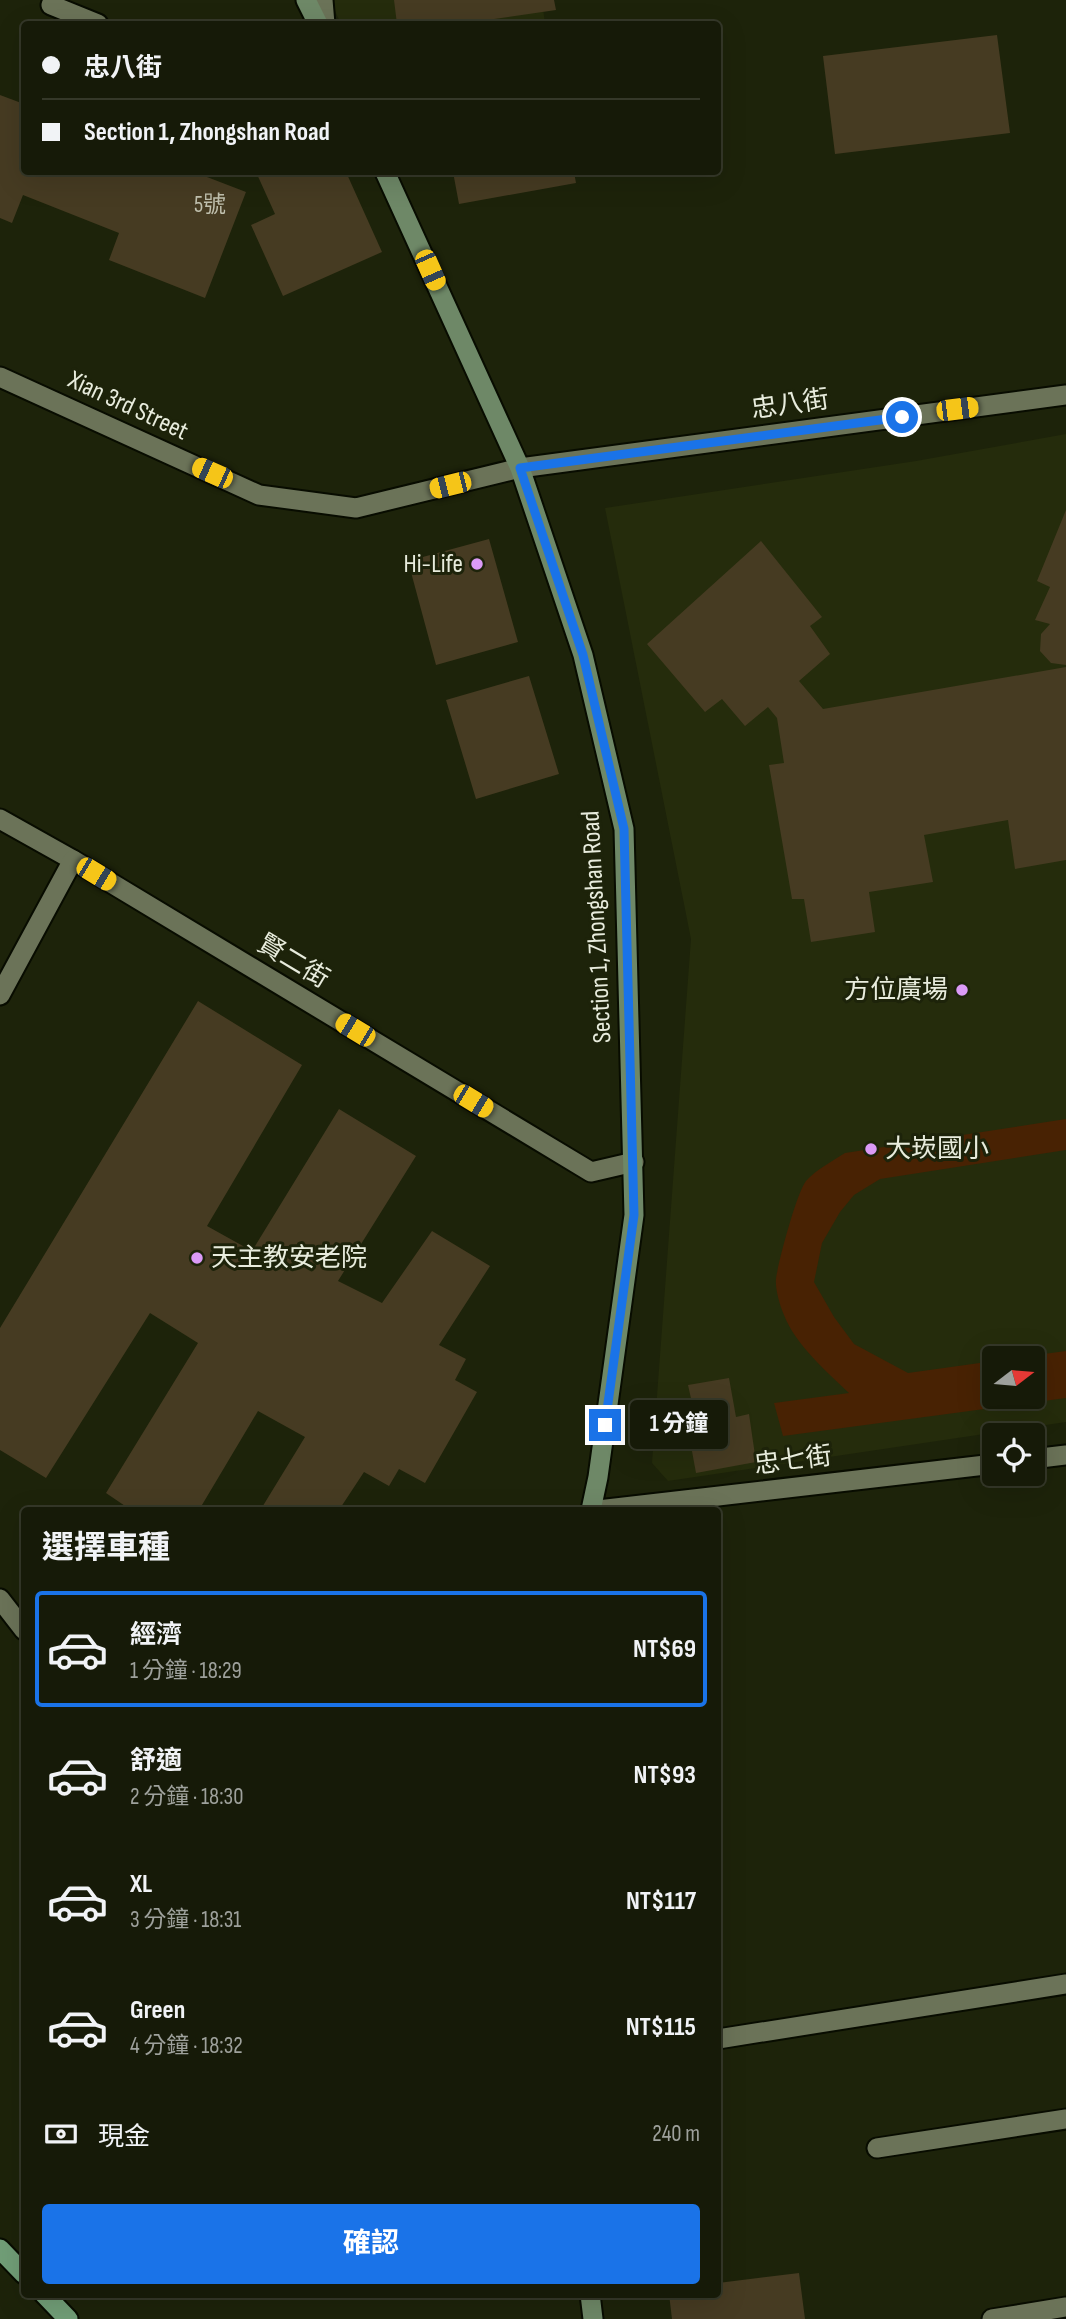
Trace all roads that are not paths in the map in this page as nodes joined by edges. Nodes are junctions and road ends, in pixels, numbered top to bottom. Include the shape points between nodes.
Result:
1 (306, 0) edge
2 (323, 0) edge
3 (51, 5) dead end
4 (91, 21) edge
5 (316, 21) edge
6 (325, 21) edge
7 (386, 175) edge
8 (0, 377) edge
9 (1066, 395) edge
10 (520, 468) junction
11 (0, 819) edge
12 (73, 860) junction
13 (0, 995) edge
14 (634, 1162) junction
15 (1066, 1455) edge
16 (1045, 1457) edge
17 (982, 1465) edge
18 (592, 1507) edge
19 (624, 1507) edge
20 (0, 1599) edge
21 (21, 1626) edge
22 (1066, 1984) edge
23 (721, 2039) edge
24 (1066, 2119) edge
25 (877, 2148) dead end
26 (0, 2249) edge
27 (21, 2271) edge
28 (48, 2298) edge
29 (590, 2298) edge
30 (1066, 2307) edge
31 (68, 2319) edge
32 (593, 2319) edge
33 (992, 2319) edge

1 - 5 main road
2 - 6 street
3 - 4 street
7 - 10 main road, Section 1, Zhongshan Road
8 - 10 street, Xian 3rd Street via 259,495 356,508
9 - 10 street, 忠八街
10 - 14 main road, Section 1, Zhongshan Road via 583,655 624,829
11 - 12 street, 賢二街
12 - 13 street
12 - 14 street, 賢二街 via 591,1172
14 - 18 main road, Section 1, Zhongshan Road via 634,1215
15 - 16 street
17 - 19 street, 忠七街
20 - 21 street
22 - 23 street
24 - 25 street
26 - 27 main road
28 - 31 main road
29 - 32 main road
30 - 33 street

